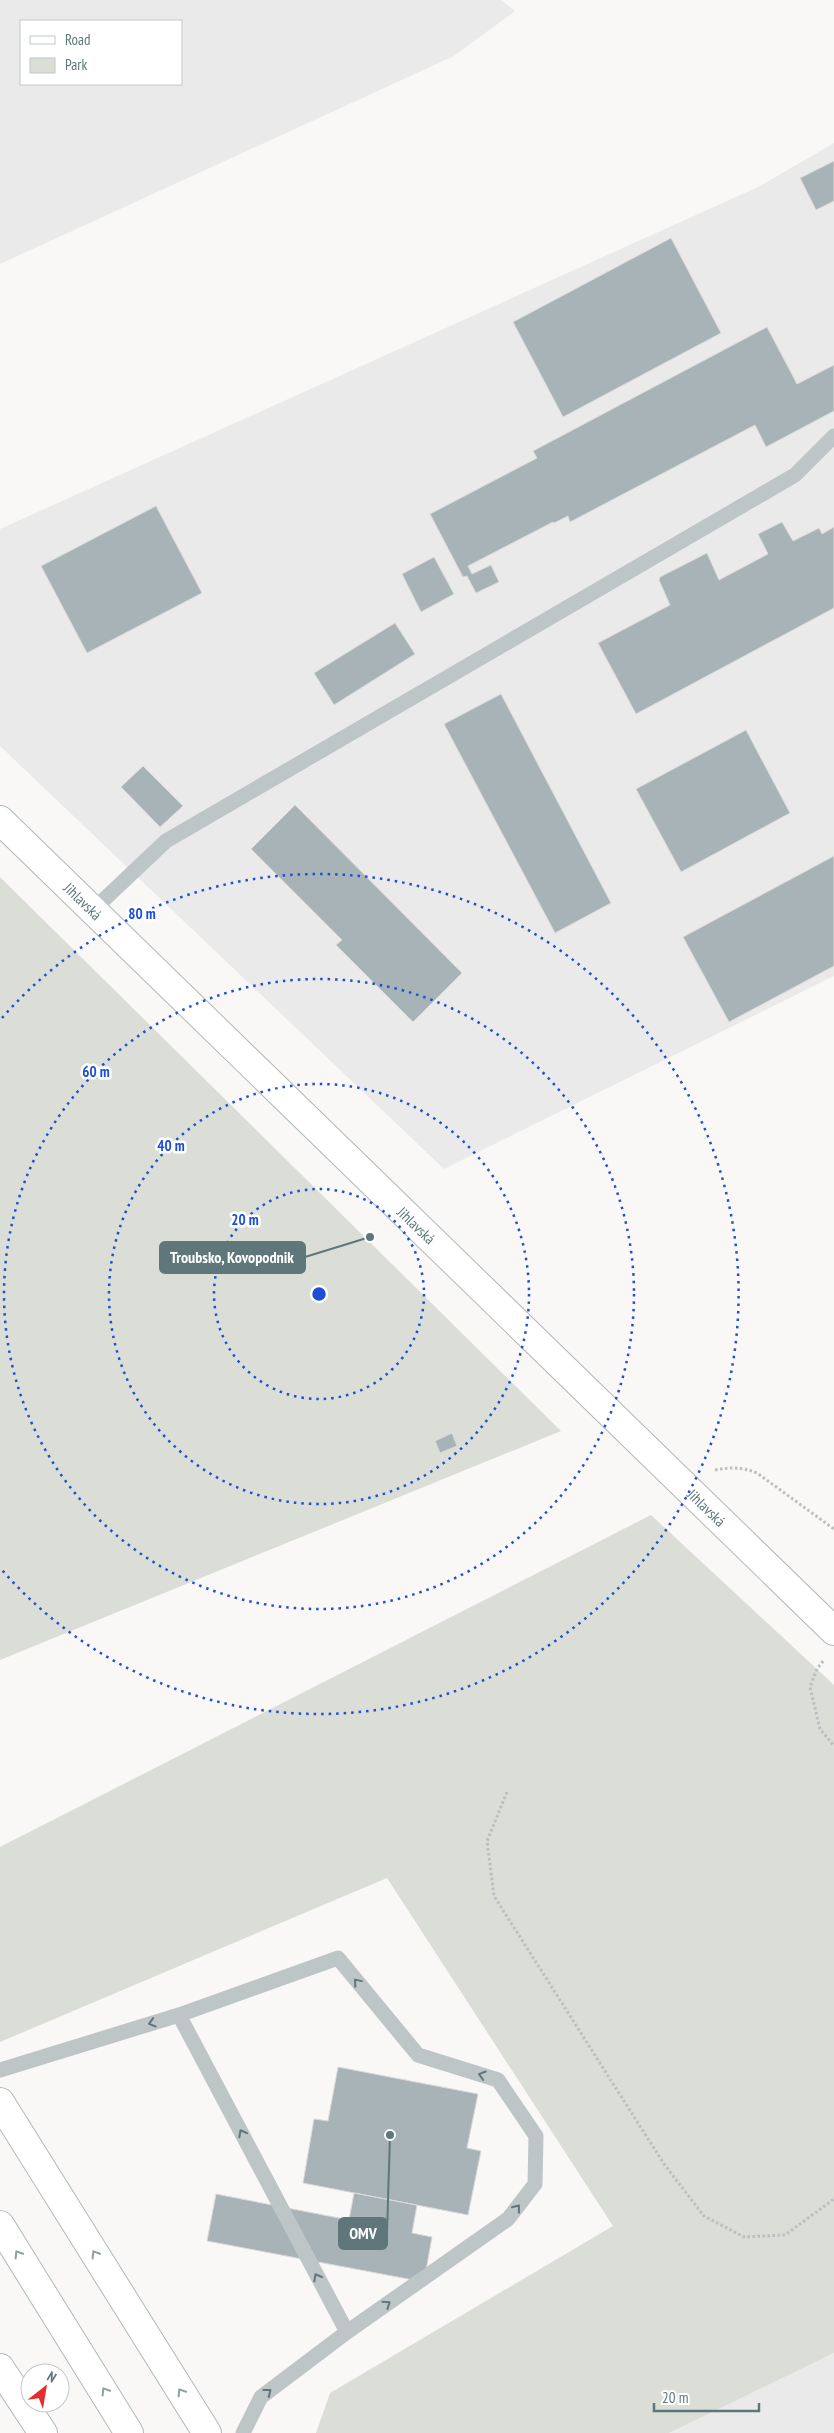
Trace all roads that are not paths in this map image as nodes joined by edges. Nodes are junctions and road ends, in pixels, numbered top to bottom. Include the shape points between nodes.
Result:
1 (834, 436) edge
2 (0, 820) edge
3 (93, 910) junction
4 (831, 1642) edge
5 (179, 2015) junction
6 (0, 2070) edge
7 (0, 2102) edge
8 (0, 2225) edge
9 (347, 2332) junction
10 (0, 2368) edge
11 (43, 2433) edge
12 (129, 2433) edge
13 (207, 2433) edge
14 (243, 2433) edge

1 - 3 lane via 796,475 166,841
2 - 3 main road, Jihlavská
3 - 4 main road, Jihlavská via 682,1484
5 -> 6 lane
9 -> 5 lane
9 -> 5 lane via 508,2219 535,2184 536,2136 498,2080 418,2055 338,1958
13 -> 7 main road
12 -> 8 main road
14 -> 9 lane via 261,2397
10 - 11 main road

